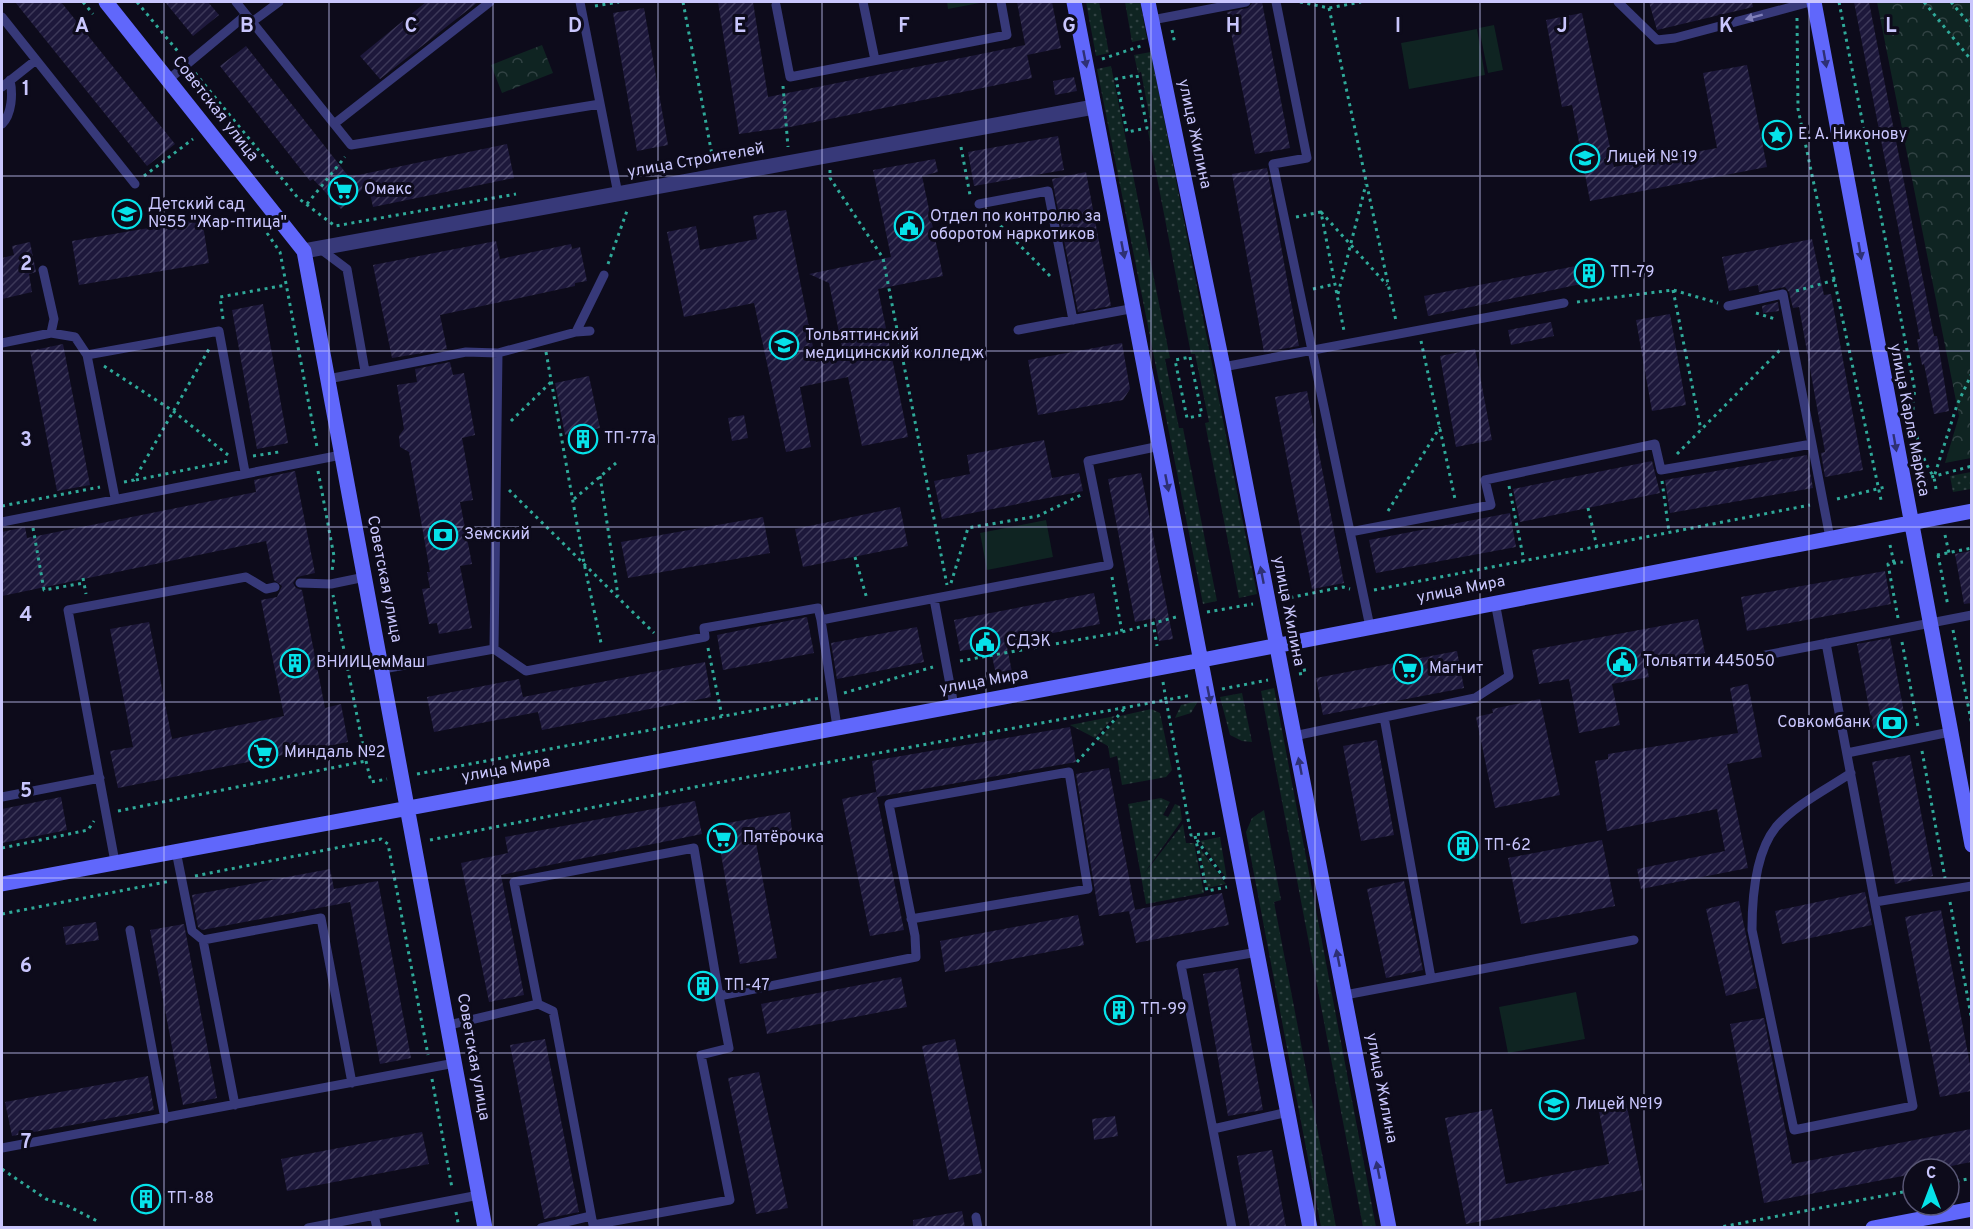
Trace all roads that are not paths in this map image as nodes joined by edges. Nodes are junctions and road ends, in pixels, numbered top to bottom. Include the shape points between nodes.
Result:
1 (106, 2) edge
2 (236, 2) edge
3 (279, 2) edge
4 (489, 2) edge
5 (863, 2) edge
6 (1001, 2) edge
7 (1074, 2) edge
8 (1148, 2) edge
9 (1245, 2) edge
10 (1276, 2) edge
11 (1618, 2) edge
12 (1812, 2) edge
13 (581, 5) edge
14 (776, 5) dead end
15 (2, 17) edge
16 (249, 19) junction
17 (1152, 20) junction
18 (36, 60) junction
19 (875, 60) junction
20 (10, 80) junction
21 (168, 80) junction
22 (2, 87) edge
23 (600, 104) junction
24 (1094, 107) junction
25 (2, 124) edge
26 (334, 124) junction
27 (135, 184) road end
28 (618, 194) junction
29 (979, 204) road end
30 (312, 250) junction
31 (43, 270) dead end
32 (604, 275) road end
33 (1564, 303) road end
34 (1728, 306) dead end
35 (1134, 308) junction
36 (1073, 320) junction
37 (1018, 330) dead end
38 (590, 331) dead end
39 (576, 332) junction
40 (51, 333) junction
41 (2, 343) edge
42 (1312, 351) junction
43 (498, 353) junction
44 (87, 355) junction
45 (1223, 367) junction
46 (366, 371) junction
47 (328, 379) junction
48 (1812, 444) junction
49 (1160, 446) junction
50 (342, 455) junction
51 (245, 472) junction
52 (115, 498) junction
53 (1971, 511) edge
54 (2, 522) edge
55 (1910, 522) junction
56 (1350, 532) junction
57 (1830, 538) junction
58 (365, 577) junction
59 (300, 583) dead end
60 (275, 587) dead end
61 (934, 599) junction
62 (1495, 602) junction
63 (1971, 615) edge
64 (821, 620) junction
65 (1929, 622) junction
66 (1370, 627) junction
67 (1826, 643) junction
68 (1277, 646) junction
69 (494, 650) junction
70 (1761, 657) dead end
71 (1202, 660) junction
72 (383, 669) junction
73 (954, 706) junction
74 (1384, 717) junction
75 (837, 727) junction
76 (1950, 732) junction
77 (1294, 736) junction
78 (1847, 753) junction
79 (1851, 773) junction
80 (99, 778) junction
81 (2, 796) edge
82 (409, 806) junction
83 (1971, 845) edge
84 (176, 851) junction
85 (115, 862) junction
86 (2, 884) edge
87 (1971, 886) edge
88 (1875, 902) junction
89 (911, 919) junction
90 (130, 930) dead end
91 (203, 940) junction
92 (1634, 940) dead end
93 (1258, 952) junction
94 (1431, 978) junction
95 (1345, 995) junction
96 (719, 996) junction
97 (538, 1004) junction
98 (448, 1025) junction
99 (455, 1063) junction
100 (352, 1083) junction
101 (235, 1105) junction
102 (1288, 1112) junction
103 (165, 1119) junction
104 (1213, 1129) junction
105 (2, 1148) edge
106 (479, 1195) junction
107 (1971, 1209) edge
108 (374, 1215) junction
109 (591, 1216) junction
110 (976, 1217) dead end
111 (572, 1224) edge
112 (308, 1227) edge
113 (376, 1227) edge
114 (485, 1227) edge
115 (541, 1227) edge
116 (978, 1227) edge
117 (1232, 1227) edge
118 (1310, 1227) edge
119 (1389, 1227) edge
120 (1873, 1227) edge

1 - 21 main road, Советская улица
2 - 16 lane
3 - 16 lane
4 - 26 lane
5 - 19 lane
6 - 19 lane via 1007,34
7 -> 24 main road
8 - 17 main road, улица Жилина
9 - 17 lane
10 - 42 lane via 1307,158 1273,164
12 -> 11 lane via 1657,40
12 -> 55 main road, улица Карла Маркса
13 - 23 lane
14 - 19 lane via 790,77
15 - 18 lane
16 - 21 lane
16 - 26 lane
17 - 45 main road, улица Жилина
18 - 20 lane
18 - 27 lane
20 - 22 lane
20 - 25 lane via 13,93
21 - 30 main road, Советская улица
23 - 26 lane via 351,145
23 - 28 lane
24 - 28 street, улица Строителей
24 -> 35 main road
28 - 30 street, улица Строителей
29 - 36 lane via 1048,191
30 - 46 lane via 347,269
30 - 47 main road, Советская улица
31 - 40 lane via 54,319
32 - 39 lane
33 - 42 lane
34 - 48 lane via 1783,294
35 - 36 lane
35 - 49 main road
36 - 37 lane
38 - 39 lane
39 - 43 lane
40 - 41 lane
40 - 44 lane via 75,337
42 - 45 lane
42 - 56 lane
43 - 46 lane via 466,352
43 - 69 lane
44 - 51 lane via 219,331
44 - 52 lane
68 -> 45 main road, улица Жилина via 1274,600
46 - 47 lane
47 - 50 main road, Советская улица
48 - 56 lane via 1661,470 1655,444 1485,480 1491,505
48 - 57 lane
49 - 61 lane via 1088,461 1109,565
49 -> 71 main road
50 - 51 lane
50 - 58 main road, Советская улица
51 - 52 lane
52 - 54 lane
53 - 55 main road, улица Мира
55 - 57 main road, улица Мира
55 - 65 main road, улица Карла Маркса
56 - 66 lane
57 - 62 main road, улица Мира
58 - 59 lane via 331,584
58 - 72 main road, Советская улица
60 - 80 lane via 266,589 246,577 68,610
61 - 64 lane
61 - 73 lane
62 - 66 main road, улица Мира
62 - 74 lane via 1509,676 1475,698
63 - 65 lane
64 - 69 lane via 818,608 704,628 705,637 526,671
64 - 75 lane
65 - 67 lane
65 - 76 main road, улица Карла Маркса
66 - 68 main road, улица Мира
67 - 70 lane
67 - 78 lane
68 - 71 main road, улица Мира
68 - 77 main road, улица Жилина
69 - 72 lane
71 - 73 main road, улица Мира
71 -> 93 main road
72 - 82 main road, Советская улица
73 - 75 main road, улица Мира
74 - 77 lane
74 - 94 lane
75 - 82 main road, улица Мира
76 - 78 lane
76 - 83 main road, улица Карла Маркса
95 -> 77 main road, улица Жилина
78 - 79 lane
79 - 88 lane
79 - 88 lane via 1775,828 1762,855 1752,902 1752,930 1794,1130 1913,1107
80 - 81 lane
80 - 85 lane
82 - 84 main road, улица Мира
82 - 98 main road, Советская улица
84 - 85 main road, улица Мира
84 - 91 lane via 192,931
85 - 86 main road, улица Мира
87 - 88 lane
89 - 89 lane via 889,804 1069,772 1088,889
89 - 96 lane via 916,957
90 - 103 lane
91 - 100 lane via 321,918
91 - 101 lane
92 - 94 lane
93 - 102 main road
93 - 104 lane via 1181,965
94 - 95 lane
119 -> 95 main road, улица Жилина
96 - 97 lane via 694,848 514,882
96 - 109 lane via 729,1048 701,1055 730,1200 593,1225
97 - 98 lane
97 - 109 lane via 553,1011
98 - 99 main road, Советская улица
99 - 100 lane
99 - 106 main road, Советская улица
100 - 101 lane
101 - 103 lane
102 - 104 lane
102 - 118 main road
103 - 105 lane
104 - 117 lane
106 - 108 lane
106 - 114 main road, Советская улица
107 - 120 main road
108 - 112 lane
108 - 113 lane
109 - 111 lane
110 - 116 lane
111 - 115 lane

